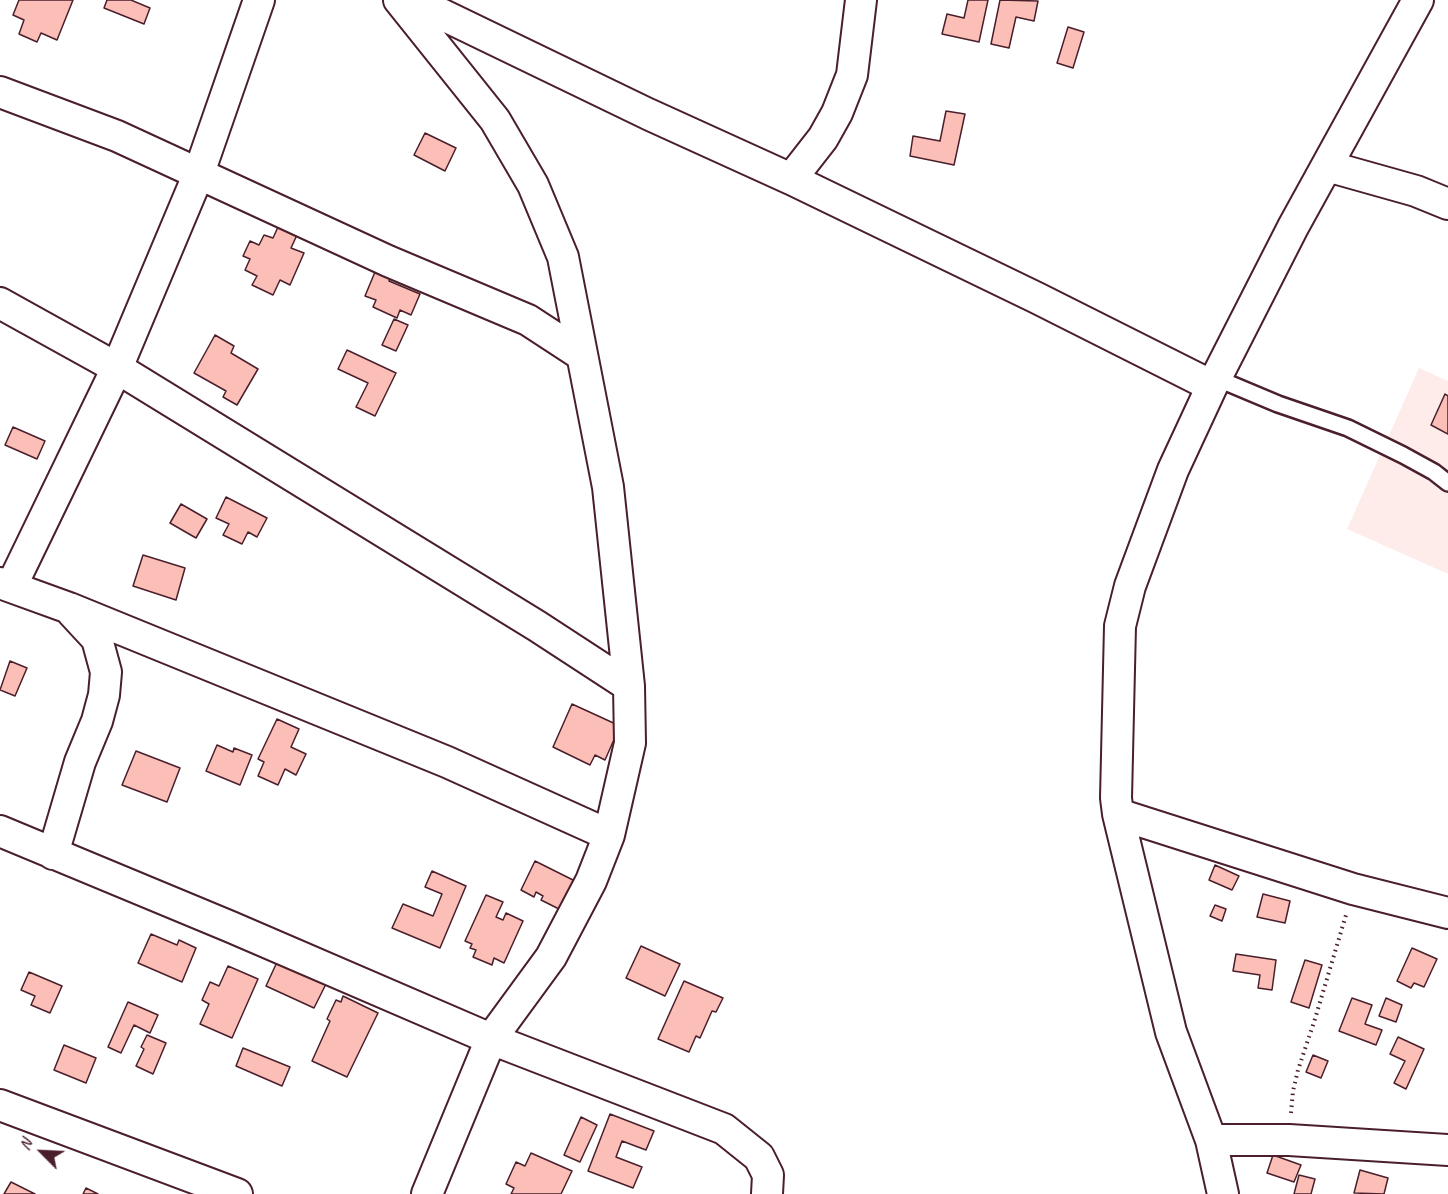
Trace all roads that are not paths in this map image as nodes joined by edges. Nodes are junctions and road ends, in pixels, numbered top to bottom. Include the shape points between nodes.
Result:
1 (259, 0) edge
2 (399, 0) edge
3 (412, 0) edge
4 (861, 0) edge
5 (1418, 0) edge
6 (0, 92) edge
7 (1326, 166) junction
8 (200, 173) junction
9 (791, 179) junction
10 (1448, 204) edge
11 (0, 303) edge
12 (580, 354) junction
13 (117, 368) junction
14 (1214, 382) junction
15 (1448, 483) edge
16 (6, 585) edge
17 (69, 608) junction
18 (629, 686) junction
19 (1119, 814) junction
20 (0, 831) edge
21 (609, 835) junction
22 (53, 854) junction
23 (1448, 913) edge
24 (491, 1039) junction
25 (0, 1105) edge
26 (1211, 1140) junction
27 (1448, 1150) edge
28 (237, 1194) edge
29 (427, 1194) edge
30 (767, 1194) edge
31 (1223, 1194) edge

1 - 8 street
2 - 12 street via 495,120 533,185 563,257
3 - 9 street
4 - 9 street via 852,75 823,138
5 - 7 street
6 - 8 street via 117,136
7 - 10 street
7 - 14 street
8 - 12 street via 388,261 528,320
8 - 13 street
9 - 14 street
11 - 13 street
12 - 18 street via 608,487
13 - 16 street
13 - 18 street
14 - 15 lane via 1348,428
14 - 19 street via 1173,470 1124,606 1120,626 1116,798
16 - 17 street
17 - 21 street via 447,762
17 - 22 street via 97,639 106,672 97,721 80,762
18 - 21 street via 630,743
19 - 23 street via 1353,889
19 - 26 street via 1171,1032
20 - 22 street
21 - 24 street via 591,881 551,957
22 - 24 street
24 - 29 street
24 - 30 street via 724,1129 759,1157 768,1175
25 - 28 street
26 - 27 street via 1289,1140
26 - 31 street

